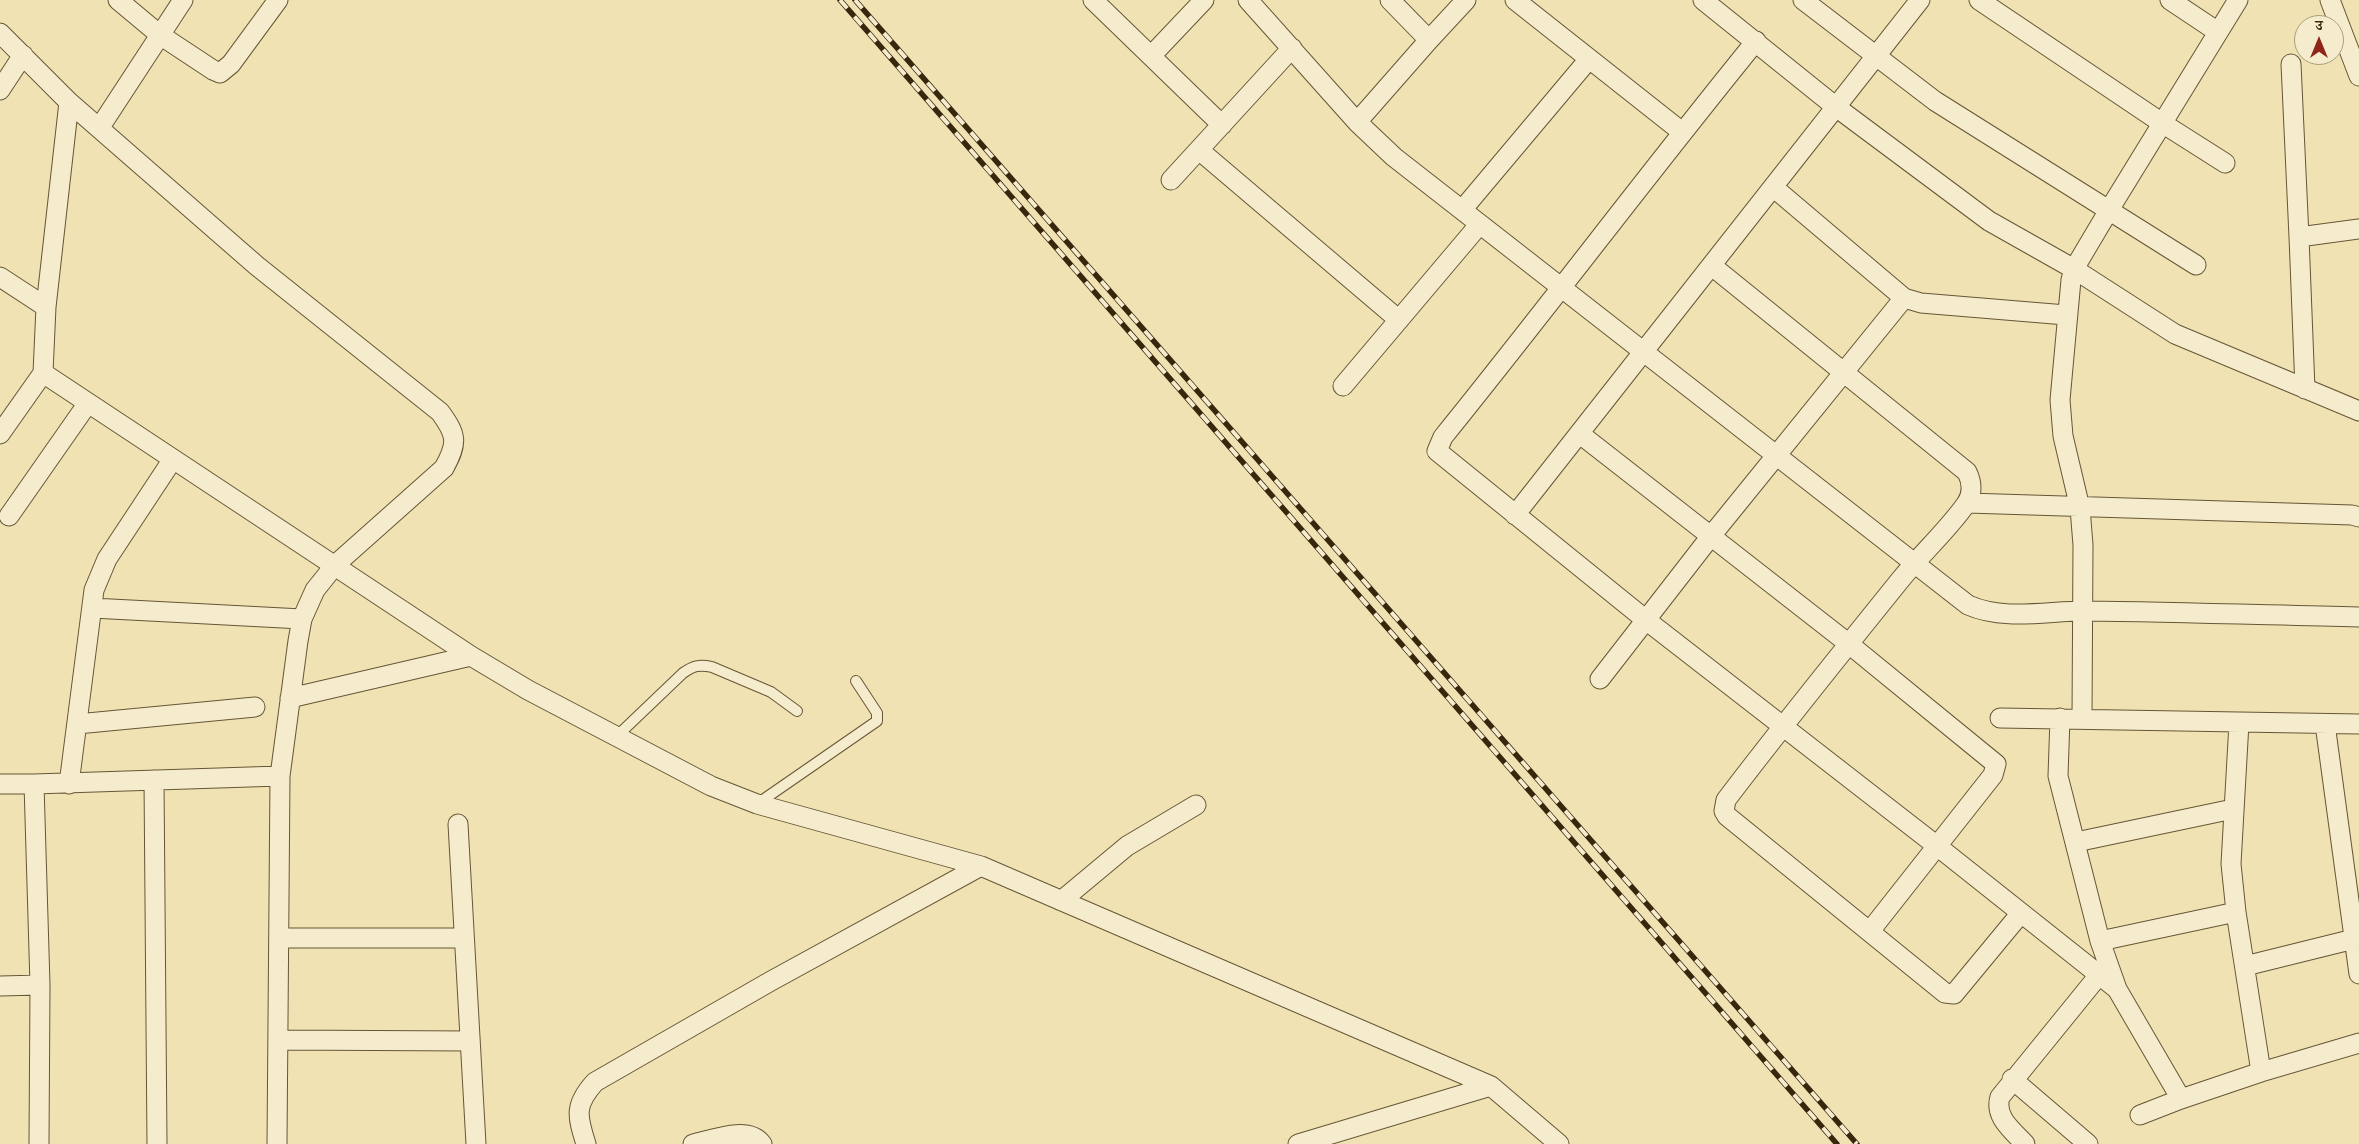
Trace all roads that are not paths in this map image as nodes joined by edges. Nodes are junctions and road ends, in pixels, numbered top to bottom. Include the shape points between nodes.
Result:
1 (118, 0) edge
2 (182, 0) edge
3 (278, 0) edge
4 (1093, 0) edge
5 (1204, 0) edge
6 (1248, 0) edge
7 (1390, 0) edge
8 (1466, 0) edge
9 (1515, 0) edge
10 (1703, 0) edge
11 (1803, 0) edge
12 (1920, 0) edge
13 (1980, 0) edge
14 (2170, 0) edge
15 (2238, 0) edge
16 (2330, 0) edge
17 (2218, 32) junction
18 (0, 33) edge
19 (160, 35) junction
20 (1429, 40) junction
21 (1756, 41) junction
22 (1292, 48) junction
23 (23, 55) junction
24 (1151, 56) junction
25 (1876, 56) junction
26 (1589, 59) junction
27 (2291, 64) dead end
28 (2359, 76) edge
29 (0, 90) edge
30 (69, 102) junction
31 (1836, 106) junction
32 (1357, 122) junction
33 (2162, 123) junction
34 (1222, 125) junction
35 (100, 127) junction
36 (1682, 132) junction
37 (1199, 150) junction
38 (2225, 163) dead end
39 (1171, 180) dead end
40 (1773, 187) junction
41 (1462, 210) junction
42 (2109, 210) junction
43 (1479, 225) junction
44 (2359, 228) edge
45 (2299, 237) junction
46 (2196, 265) dead end
47 (1712, 266) junction
48 (2074, 269) junction
49 (0, 277) edge
50 (1562, 287) junction
51 (1904, 298) junction
52 (46, 307) junction
53 (2066, 315) junction
54 (1399, 320) junction
55 (1643, 350) junction
56 (42, 373) junction
57 (1844, 374) junction
58 (1343, 386) dead end
59 (2304, 389) junction
60 (88, 403) junction
61 (2359, 411) edge
62 (3, 423) edge
63 (1580, 434) junction
64 (1777, 454) junction
65 (173, 459) junction
66 (1966, 503) junction
67 (2080, 508) junction
68 (1515, 515) junction
69 (9, 516) dead end
70 (2359, 517) edge
71 (1711, 536) junction
72 (1914, 563) junction
73 (335, 565) junction
74 (92, 608) junction
75 (2084, 612) junction
76 (2359, 617) edge
77 (302, 619) junction
78 (1646, 620) junction
79 (1848, 644) junction
80 (471, 656) junction
81 (1600, 679) dead end
82 (856, 681) dead end
83 (290, 698) junction
84 (256, 707) dead end
85 (797, 711) dead end
86 (2000, 718) dead end
87 (2060, 718) junction
88 (2082, 718) junction
89 (2239, 723) junction
90 (77, 724) junction
91 (2325, 724) junction
92 (2359, 724) edge
93 (1783, 726) junction
94 (616, 737) junction
95 (280, 776) junction
96 (154, 780) junction
97 (0, 784) edge
98 (34, 784) junction
99 (69, 784) junction
100 (757, 804) junction
101 (1196, 805) dead end
102 (2233, 809) junction
103 (458, 824) dead end
104 (2076, 842) junction
105 (1937, 846) junction
106 (981, 866) junction
107 (1061, 901) junction
108 (2236, 912) junction
109 (2021, 913) junction
110 (1870, 930) junction
111 (279, 938) junction
112 (464, 938) junction
113 (2354, 940) junction
114 (2100, 941) junction
115 (2245, 966) junction
116 (2359, 974) edge
117 (2099, 975) junction
118 (0, 986) edge
119 (40, 986) junction
120 (2116, 989) junction
121 (278, 1040) junction
122 (470, 1041) junction
123 (2359, 1043) edge
124 (2261, 1072) junction
125 (2012, 1080) junction
126 (1491, 1086) junction
127 (2181, 1099) junction
128 (2140, 1115) dead end
129 (39, 1144) edge
130 (157, 1144) edge
131 (277, 1144) edge
132 (476, 1144) edge
133 (586, 1144) edge
134 (693, 1144) edge
135 (762, 1144) edge
136 (1298, 1144) edge
137 (1559, 1144) edge
138 (2025, 1144) edge
139 (2088, 1144) edge

1 - 19 street
2 - 19 street
3 - 19 street via 231,64 220,73
4 - 24 street
5 - 24 street
6 - 22 street
7 - 20 street
8 - 20 street
9 - 26 street
10 - 21 street
11 - 25 street
12 - 25 street
13 - 33 street
14 - 17 street
15 - 17 street
16 - 28 street
17 - 33 street
18 - 23 street
19 - 35 street
20 - 32 street
21 - 31 street
21 - 36 street
22 - 32 street
22 - 34 street
23 - 29 street
23 - 30 street
24 - 34 street
25 - 31 street
25 - 42 street via 1935,101
26 - 36 street
26 - 41 street
27 - 45 street
30 - 35 street
30 - 52 street
31 - 40 street
31 - 48 street via 1989,221
32 - 41 street via 1394,157
33 - 38 street
33 - 42 street
34 - 37 street
35 - 73 street via 257,266 440,412 449,424 454,436 453,451 444,468
36 - 50 street
37 - 39 street
37 - 54 street
40 - 47 street
40 - 51 street
41 - 43 street
42 - 46 street
42 - 48 street
43 - 50 street
43 - 54 street
44 - 45 street
45 - 59 street
47 - 55 street
47 - 57 street
48 - 53 street
48 - 59 street via 2175,334
49 - 52 street
50 - 55 street
50 - 68 street via 1443,437 1437,451
51 - 53 street via 1921,303
51 - 57 street
52 - 56 street
53 - 67 street via 2060,400 2070,471
54 - 58 street
55 - 63 street
55 - 64 street
56 - 60 street
56 - 62 street
57 - 64 street
57 - 66 street via 1967,472 1971,487
59 - 61 street
60 - 65 street
60 - 69 street
63 - 68 street
63 - 71 street
64 - 71 street
64 - 72 street
65 - 73 street
65 - 74 street via 107,559 99,575
66 - 67 street
66 - 72 street
67 - 70 street
67 - 75 street
68 - 78 street
71 - 78 street
71 - 79 street
72 - 75 street via 1954,596 1983,612
72 - 79 street
73 - 77 street via 315,590
73 - 80 street
74 - 77 street
74 - 90 street
75 - 76 street
75 - 88 street
77 - 83 street
78 - 81 street
78 - 93 street
79 - 93 street
79 - 105 street via 1996,764 1993,775
80 - 83 street
80 - 94 street
82 - 100 lane via 877,713 877,721
83 - 95 street
84 - 90 street
85 - 94 lane via 771,692 701,665 683,673
86 - 87 street
87 - 88 street
87 - 104 street via 2058,776
88 - 89 street
89 - 91 street
89 - 102 street
90 - 99 street
91 - 92 street
91 - 113 street
93 - 105 street
93 - 110 street via 1726,800 1724,811
94 - 100 street via 711,786
95 - 96 street
95 - 111 street
96 - 99 street
96 - 130 street
97 - 98 street
98 - 99 street
98 - 119 street
100 - 106 street
101 - 107 street via 1127,846
102 - 104 street
102 - 108 street via 2231,864
103 - 112 street
104 - 114 street
105 - 109 street
105 - 110 street
106 - 107 street
106 - 133 street via 595,1082 579,1106 579,1123
107 - 126 street
108 - 114 street
108 - 115 street
109 - 110 street via 1958,991 1950,995
109 - 117 street
111 - 112 street
111 - 121 street
112 - 122 street
113 - 115 street
113 - 116 street
114 - 120 street
115 - 124 street
117 - 120 street
117 - 125 street
118 - 119 street
119 - 129 street
120 - 127 street
121 - 122 street
121 - 131 street
122 - 132 street
123 - 124 street
124 - 127 street
125 - 138 street via 2000,1097 1999,1111 2001,1118
125 - 139 street
126 - 136 street
126 - 137 street
127 - 128 street
134 - 135 street via 745,1134 758,1138

